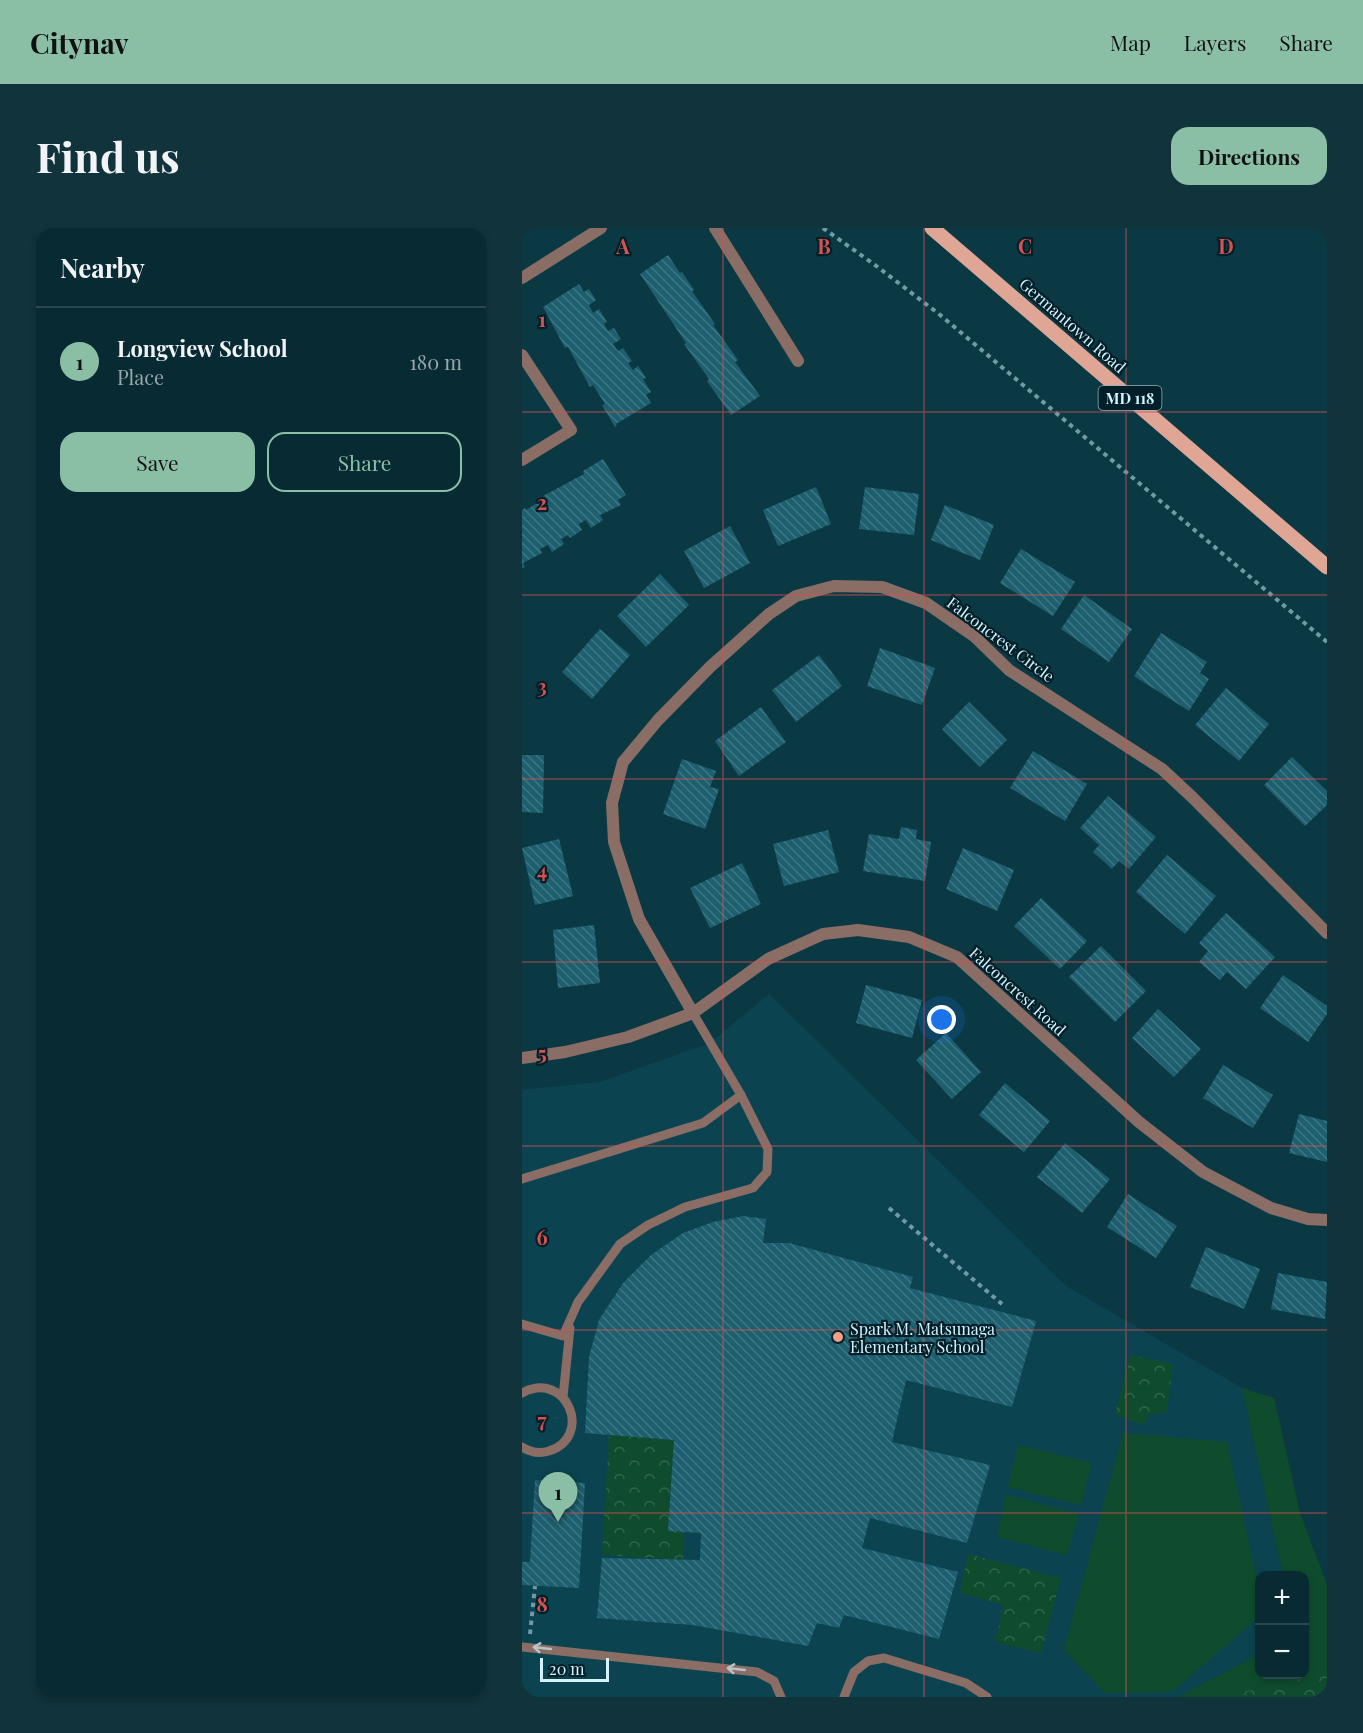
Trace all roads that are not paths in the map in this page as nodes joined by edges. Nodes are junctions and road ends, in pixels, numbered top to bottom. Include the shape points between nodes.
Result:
1 (601, 228) edge
2 (715, 228) edge
3 (932, 228) edge
4 (522, 279) edge
5 (522, 355) edge
6 (798, 361) dead end
7 (522, 460) edge
8 (1327, 567) edge
9 (1327, 933) edge
10 (693, 1013) junction
11 (522, 1058) edge
12 (741, 1095) junction
13 (522, 1179) edge
14 (1327, 1220) edge
15 (571, 1319) junction
16 (522, 1324) edge
17 (522, 1393) edge
18 (562, 1397) junction
19 (522, 1447) edge
20 (525, 1646) edge
21 (781, 1697) edge
22 (844, 1697) edge
23 (987, 1697) edge

1 - 4 street
2 - 6 street
3 - 8 main road, Germantown Road / MD 118
5 - 7 street via 570,430
9 - 10 street, Falconcrest Circle via 1162,769 1009,670 974,636 926,603 882,587 834,586 796,596 769,614 695,682 623,762 612,803 614,842 639,919
10 - 11 street, Falconcrest Road via 628,1037
10 - 12 lane
10 - 14 street, Falconcrest Road via 768,959 823,934 858,930 909,936 957,957 1138,1122 1203,1172 1271,1208 1308,1219
12 - 13 lane via 703,1123
12 - 15 lane via 768,1149 767,1172 753,1188 685,1207 620,1244 578,1302
15 - 16 lane via 563,1336
15 - 18 lane
17 - 18 lane via 550,1389
18 - 19 lane via 573,1422 564,1442 545,1452
21 -> 20 lane via 774,1681 758,1672
22 - 23 lane via 854,1672 868,1661 884,1658 966,1683

